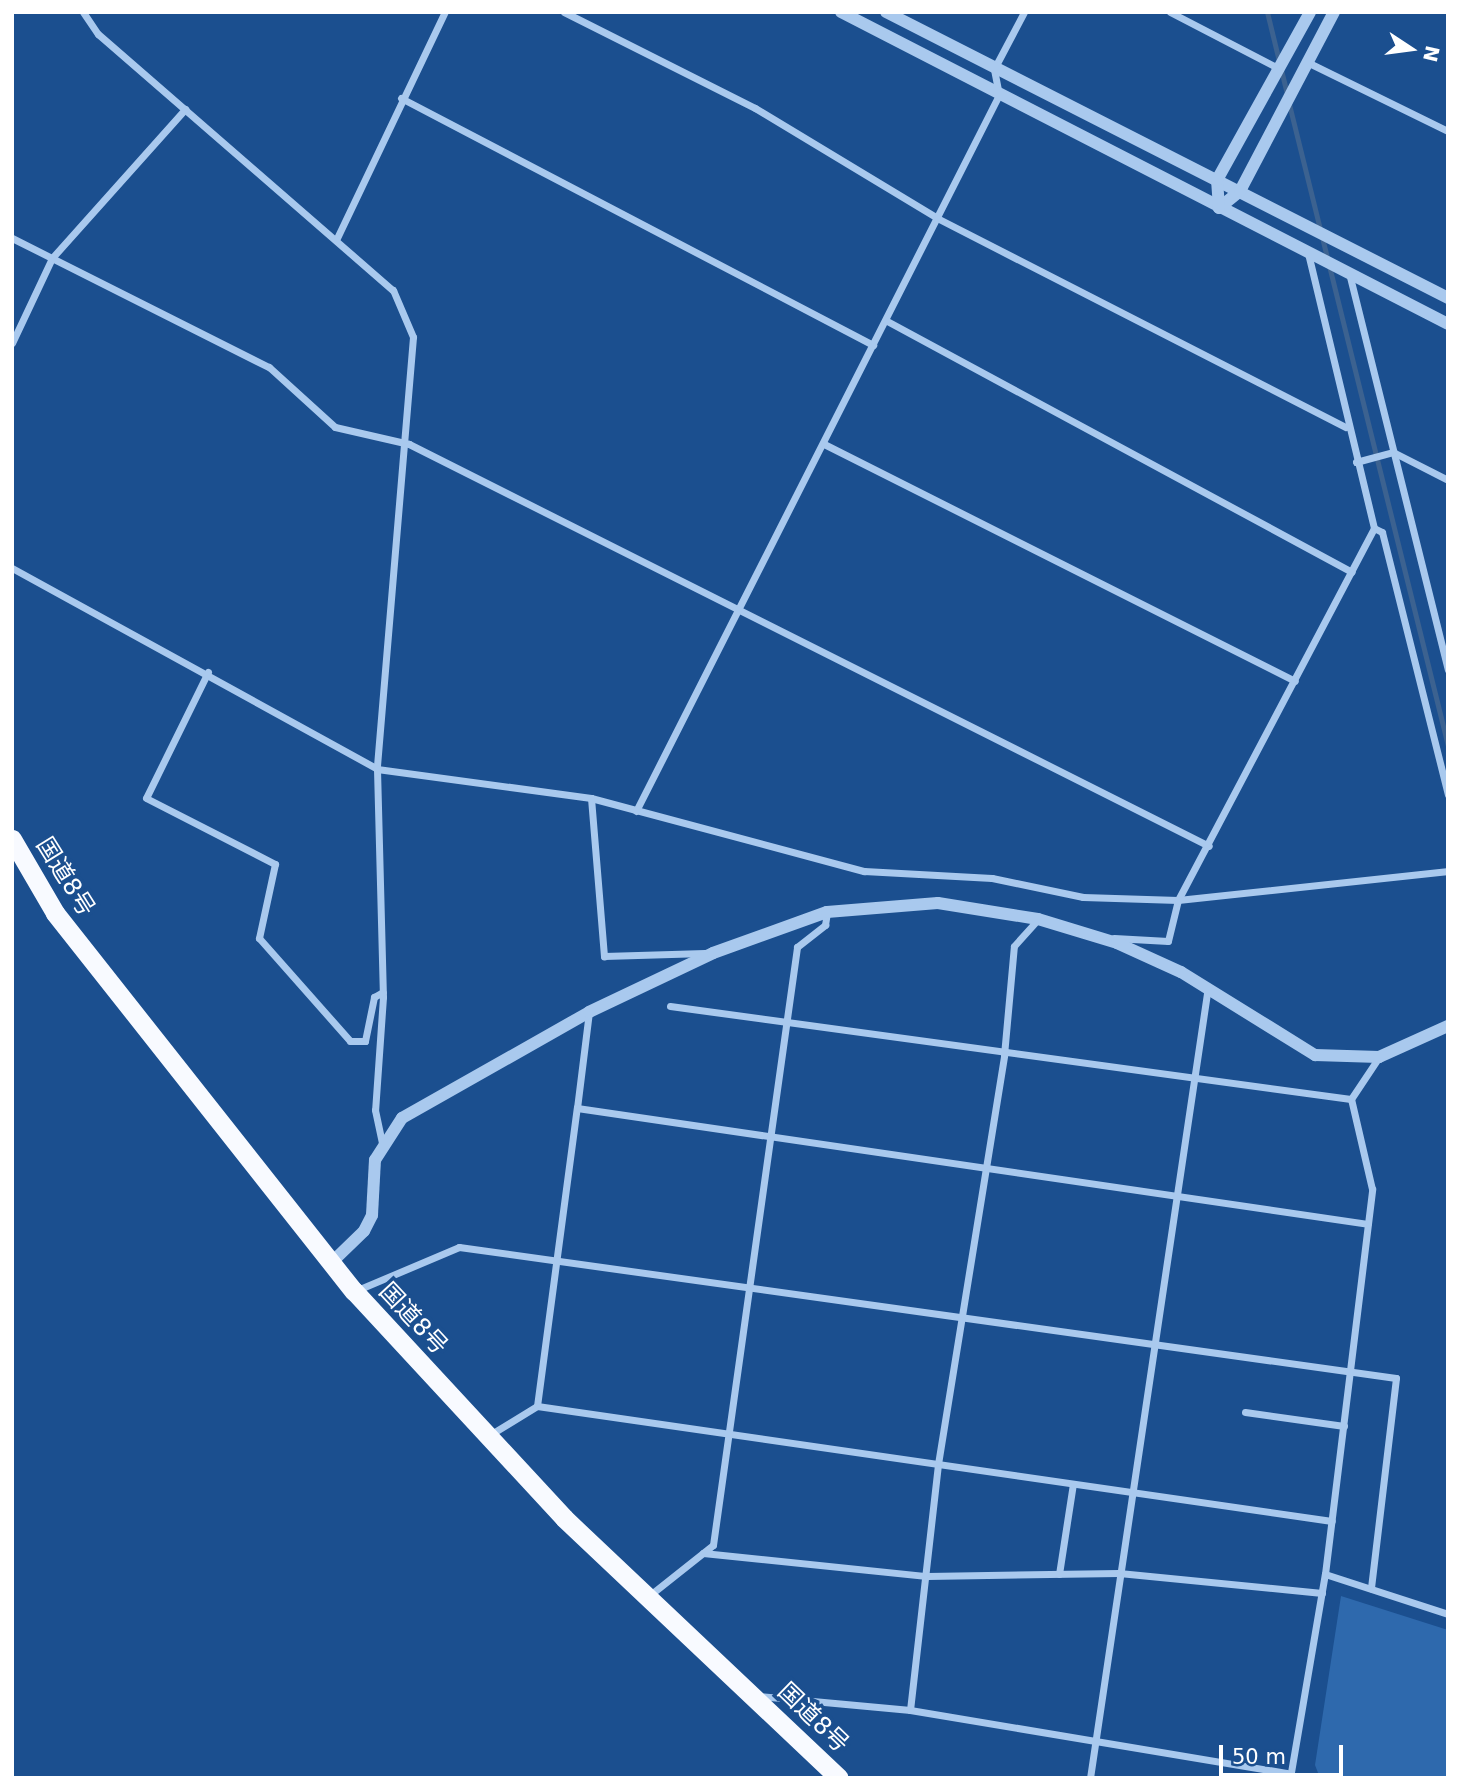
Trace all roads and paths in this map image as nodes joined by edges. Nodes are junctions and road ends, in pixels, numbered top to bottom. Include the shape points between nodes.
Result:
1 (83, 12) edge
2 (445, 12) edge
3 (565, 12) edge
4 (841, 12) edge
5 (886, 12) edge
6 (1024, 12) edge
7 (1170, 12) edge
8 (1310, 12) edge
9 (1334, 12) edge
10 (1307, 62) junction
11 (1276, 66) junction
12 (994, 69) junction
13 (999, 95) junction
14 (401, 98) junction
15 (185, 109) junction
16 (1448, 120) edge
17 (1446, 130) edge
18 (1217, 180) junction
19 (1240, 191) junction
20 (1219, 208) junction
21 (937, 218) junction
22 (12, 238) edge
23 (337, 238) junction
24 (1307, 249) junction
25 (52, 258) junction
26 (1348, 269) junction
27 (1448, 298) edge
28 (887, 321) junction
29 (1448, 324) edge
30 (12, 343) edge
31 (873, 345) junction
32 (1346, 427) junction
33 (409, 444) junction
34 (824, 444) junction
35 (1390, 453) junction
36 (1356, 462) junction
37 (1448, 480) edge
38 (1374, 528) junction
39 (12, 568) edge
40 (1352, 572) junction
41 (736, 612) junction
42 (1436, 621) junction
43 (1448, 626) edge
44 (1448, 670) edge
45 (208, 672) junction
46 (1295, 681) junction
47 (377, 769) junction
48 (1448, 796) edge
49 (591, 798) junction
50 (636, 811) junction
51 (12, 839) edge
52 (1209, 846) junction
53 (1448, 870) edge
54 (1178, 900) junction
55 (827, 912) junction
56 (1038, 919) junction
57 (1100, 937) junction
58 (713, 953) junction
59 (1208, 987) junction
60 (383, 992) junction
61 (670, 1006) dead end
62 (589, 1012) junction
63 (785, 1024) junction
64 (1448, 1026) edge
65 (1004, 1055) junction
66 (1379, 1057) junction
67 (1193, 1079) junction
68 (1351, 1099) junction
69 (577, 1108) junction
70 (771, 1139) junction
71 (382, 1142) junction
72 (984, 1169) junction
73 (1175, 1197) junction
74 (1368, 1224) junction
75 (558, 1257) junction
76 (331, 1264) junction
77 (749, 1285) junction
78 (354, 1291) junction
79 (958, 1318) junction
80 (1153, 1343) junction
81 (1351, 1371) junction
82 (537, 1406) junction
83 (1245, 1412) dead end
84 (1344, 1426) junction
85 (488, 1436) junction
86 (727, 1436) junction
87 (938, 1464) junction
88 (1073, 1484) junction
89 (1131, 1496) junction
90 (1332, 1521) junction
91 (703, 1553) junction
92 (1119, 1573) junction
93 (1059, 1574) junction
94 (1325, 1574) junction
95 (927, 1576) junction
96 (1371, 1589) junction
97 (1322, 1593) junction
98 (647, 1598) junction
99 (1448, 1614) edge
100 (754, 1696) junction
101 (910, 1710) junction
102 (1096, 1742) junction
103 (1291, 1776) edge
104 (839, 1778) edge
105 (1090, 1778) edge

1 - 15 street via 98,34
2 - 14 street
3 - 21 street via 755,108
4 - 13 street
5 - 12 street
6 - 12 street
7 - 11 street
8 - 11 street via 1289,52
9 - 10 street
10 - 17 street
10 - 19 street
11 - 18 street via 1272,83
12 - 13 street
12 - 18 street
13 - 20 street
13 - 21 street
14 - 23 street
14 - 31 street
15 - 23 street
15 - 25 street
16 - 17 street
18 - 19 street
18 - 20 street
19 - 20 street
19 - 27 street
20 - 24 street
21 - 28 street
21 - 32 street
22 - 25 street
23 - 33 street via 393,290 406,314 413,337
24 - 26 street
24 - 32 street
25 - 30 street
25 - 33 street via 269,367 335,426
26 - 29 street
26 - 35 street
28 - 31 street
28 - 40 street
31 - 34 street
32 - 36 street
33 - 41 street
33 - 47 street
34 - 41 street
34 - 46 street
35 - 36 street
35 - 37 street
35 - 42 street
36 - 38 street
38 - 40 street
38 - 48 street via 1382,532
39 - 45 street
40 - 46 street
41 - 50 street
41 - 52 street
42 - 43 street
42 - 44 street
45 - 47 street
45 - 60 street via 146,798 275,863 259,938 350,1041 365,1041 374,998
46 - 52 street
47 - 49 street
47 - 60 street
49 - 50 street
49 - 58 street via 604,956
50 - 54 street via 864,870 992,878 1083,897
51 - 76 highway, 国道8号 via 55,913
52 - 54 street
53 - 54 street
54 - 57 street via 1168,941
55 - 56 street via 938,903
55 - 58 street
55 - 63 street via 825,925 797,947
56 - 57 street
56 - 65 street via 1013,946
57 - 59 street
58 - 62 street
59 - 66 street via 1315,1055
59 - 67 street
60 - 71 street via 375,1110
61 - 63 street
62 - 69 street
62 - 71 street via 402,1118
63 - 65 street
63 - 70 street
64 - 66 street
65 - 67 street
65 - 72 street
66 - 68 street
67 - 68 street
67 - 73 street
68 - 74 street via 1372,1189
69 - 70 street
69 - 75 street
70 - 72 street
70 - 77 street
71 - 76 street via 372,1215
72 - 73 street
72 - 79 street
73 - 74 street
73 - 80 street
74 - 81 street
75 - 77 street
75 - 78 street via 459,1247
75 - 82 street
76 - 78 highway, 国道8号
77 - 79 street
77 - 86 street
78 - 85 highway, 国道8号
79 - 80 street
79 - 87 street
80 - 81 street
80 - 89 street
81 - 84 street
81 - 96 street via 1396,1378
82 - 85 street
82 - 86 street
83 - 84 street
84 - 90 street
85 - 98 highway, 国道8号
86 - 87 street
86 - 91 street via 713,1545
87 - 88 street
87 - 95 street
88 - 89 street
88 - 93 street
89 - 90 street
89 - 92 street
90 - 94 street
91 - 95 street
91 - 98 street
92 - 93 street
92 - 97 street
92 - 102 street
93 - 95 street
94 - 96 street
94 - 97 street
95 - 101 street
96 - 99 street
97 - 103 street
98 - 100 highway, 国道8号
100 - 101 street
100 - 104 highway, 国道8号
101 - 102 street
102 - 103 street
102 - 105 street

